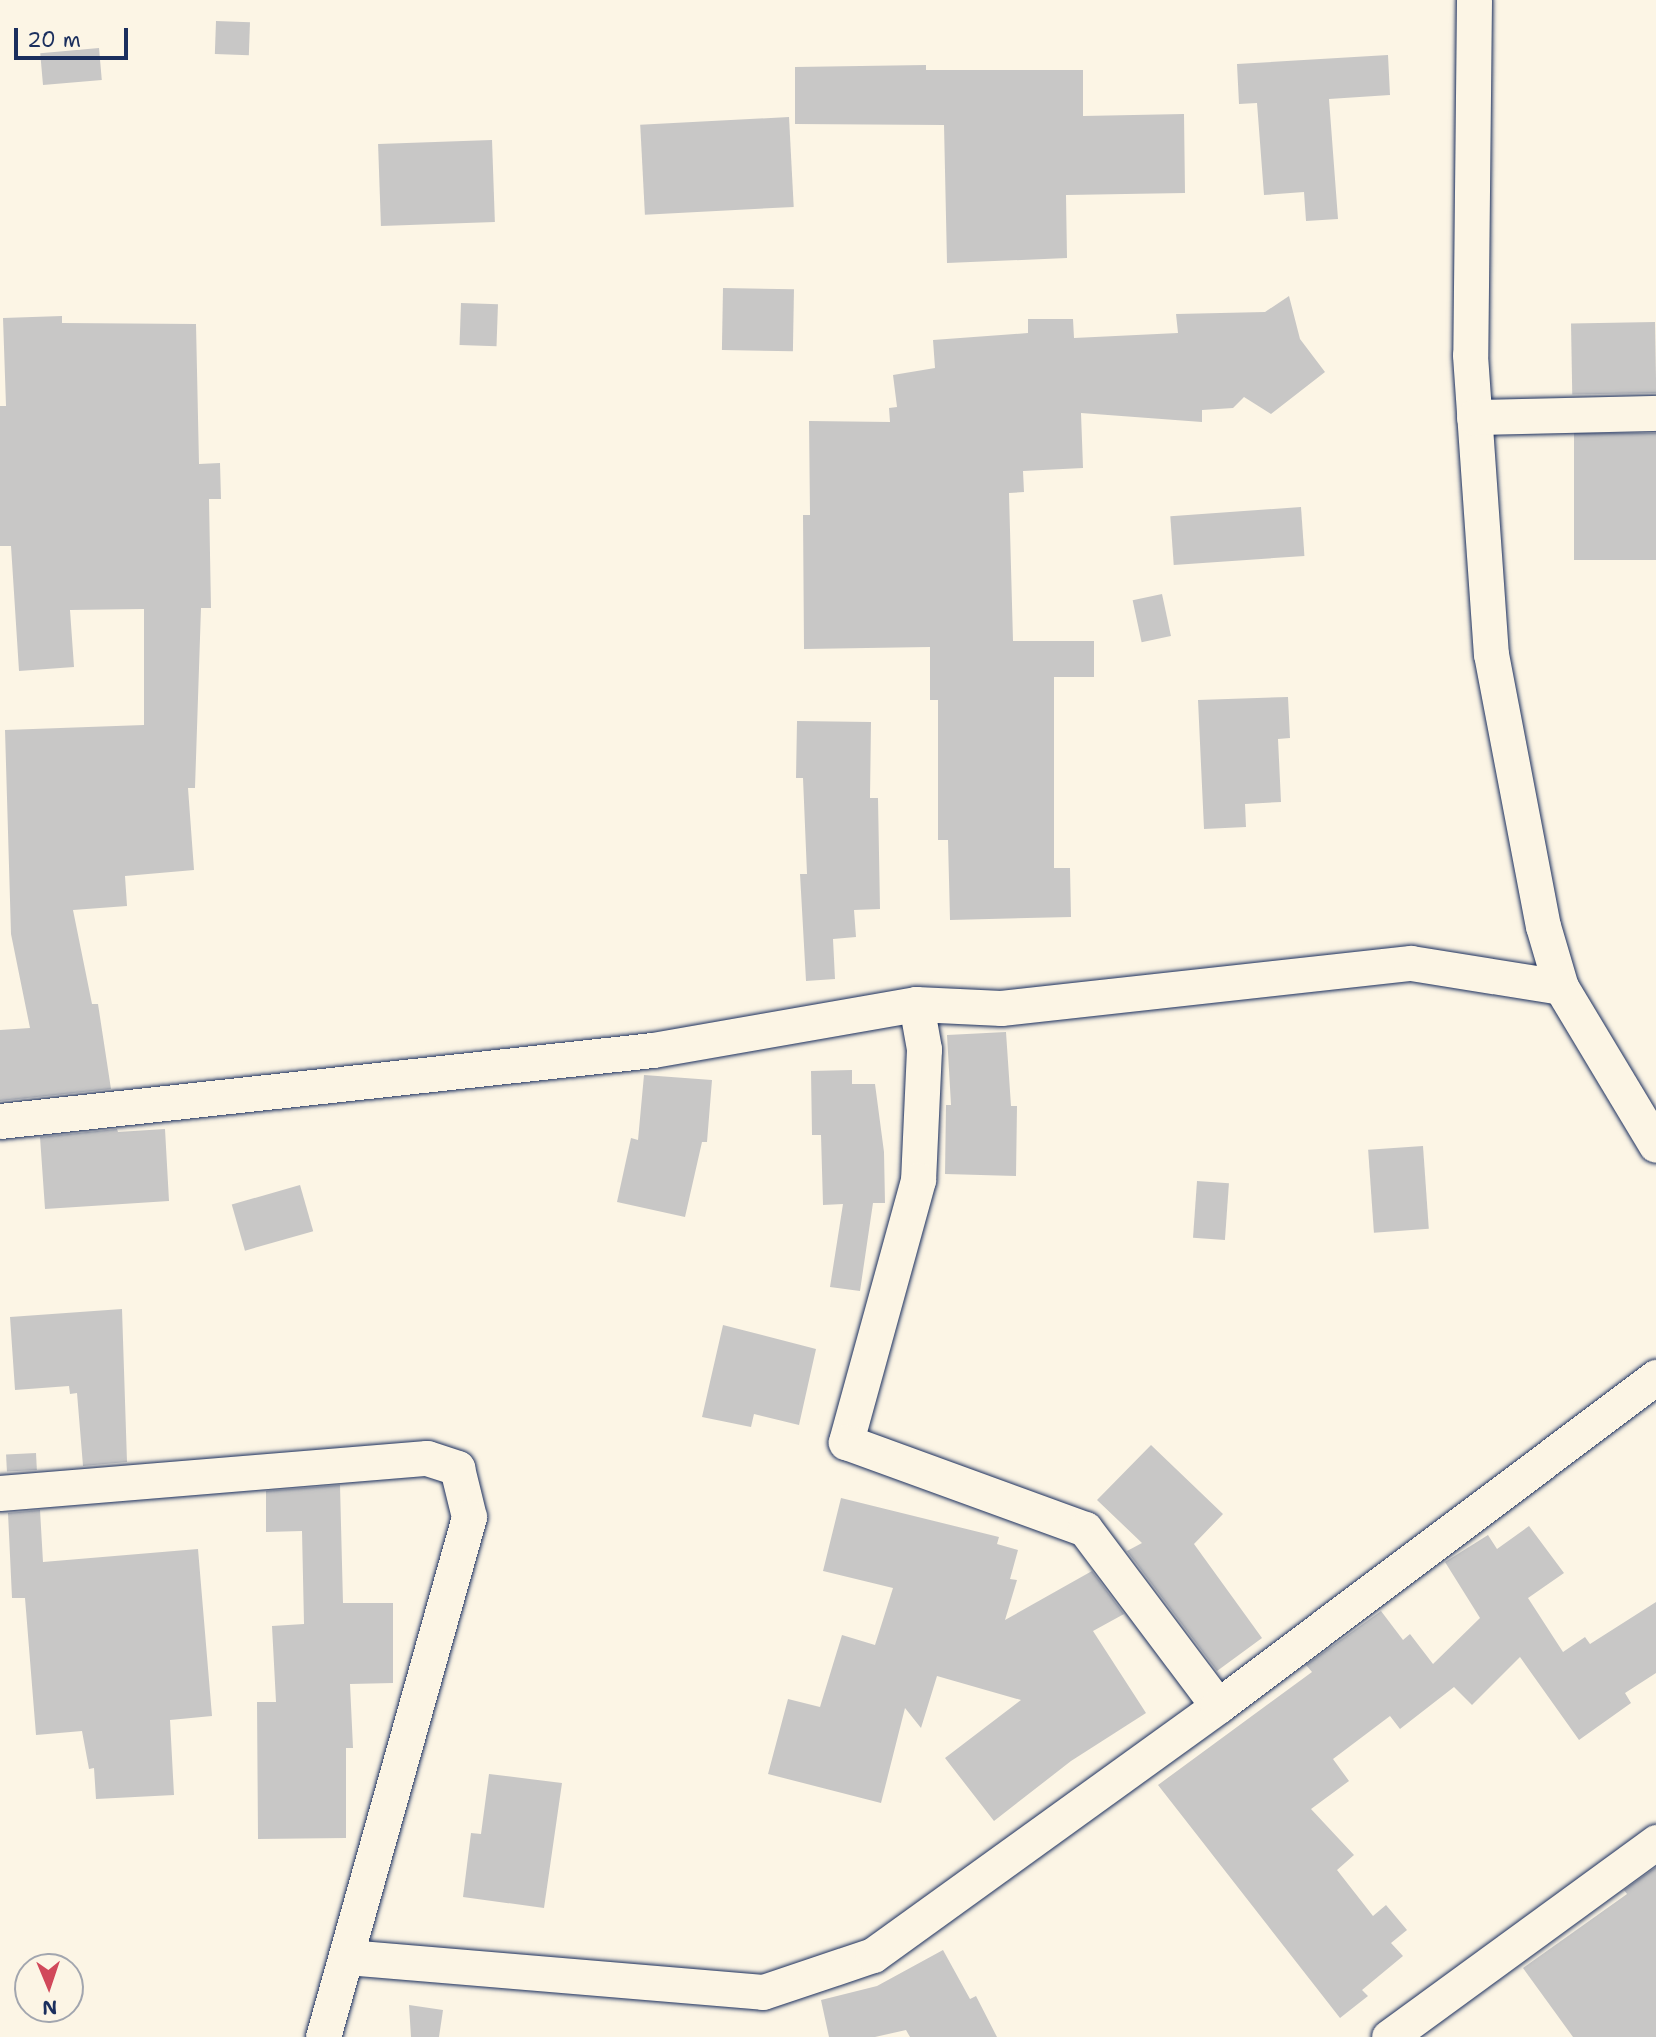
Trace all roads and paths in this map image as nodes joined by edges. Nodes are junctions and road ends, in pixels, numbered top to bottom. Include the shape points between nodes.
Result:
1 (1474, 0) edge
2 (1656, 413) edge
3 (1474, 417) junction
4 (1561, 988) junction
5 (916, 1004) junction
6 (0, 1121) edge
7 (1656, 1145) edge
8 (1656, 1377) edge
9 (0, 1493) edge
10 (1217, 1706) junction
11 (1656, 1842) edge
12 (347, 1957) junction
13 (323, 2037) edge
14 (1389, 2037) edge

1 - 3 street via 1469,355
2 - 3 street
3 - 4 street via 1491,653 1544,926
4 - 5 street via 1411,963 1001,1008
4 - 7 street
5 - 6 street via 653,1049
5 - 10 street via 924,1049 918,1180 846,1442 1085,1529
8 - 10 street
9 - 12 street via 427,1458 457,1468 469,1517
10 - 12 street via 873,1955 763,1992
11 - 14 street
12 - 13 street

